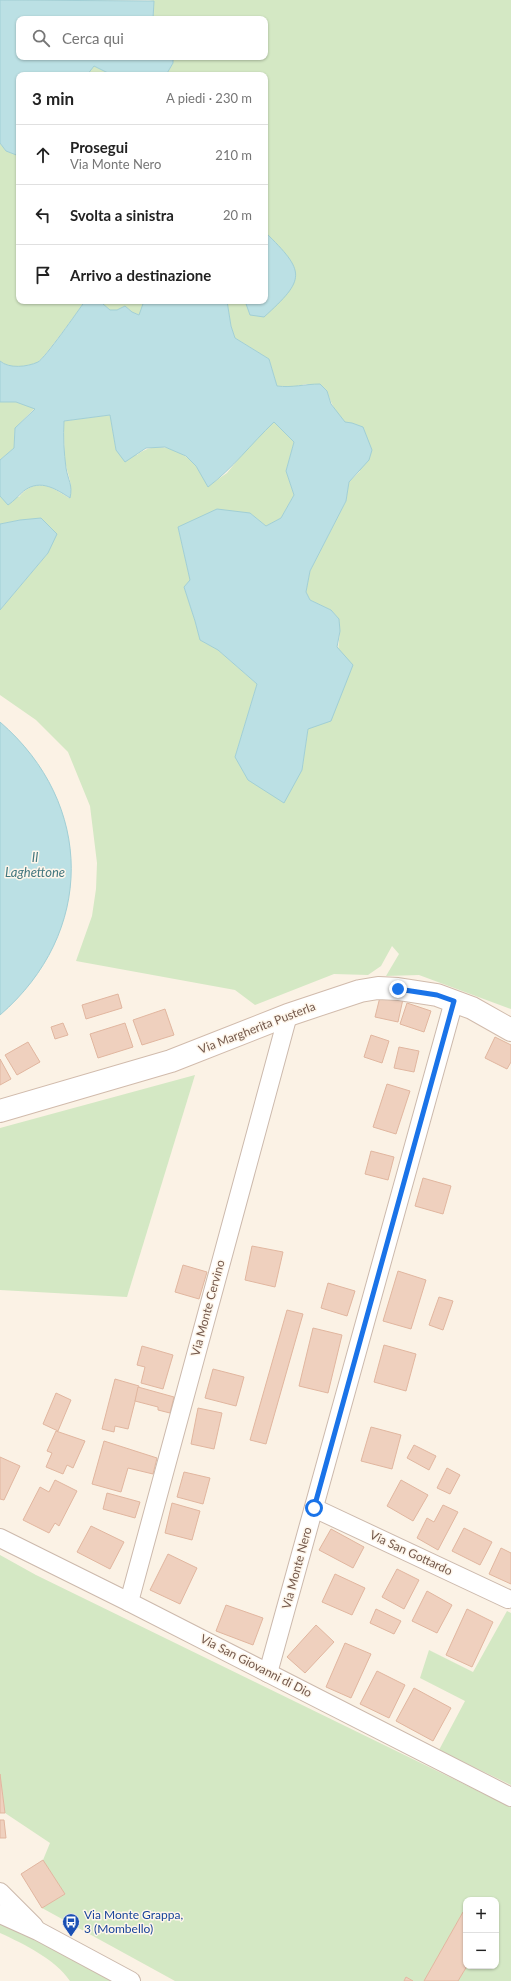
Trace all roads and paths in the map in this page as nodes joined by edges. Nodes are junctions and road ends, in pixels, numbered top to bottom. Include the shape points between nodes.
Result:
1 (454, 1001) junction
2 (288, 1015) junction
3 (511, 1030) edge
4 (0, 1111) edge
5 (314, 1508) junction
6 (0, 1538) edge
7 (508, 1598) dead end
8 (129, 1602) junction
9 (268, 1673) junction
10 (511, 1797) edge
11 (0, 1892) edge
12 (0, 1914) edge
13 (42, 1933) junction
14 (131, 1981) edge

1 - 2 street, Via Margherita Pusterla via 437,995 378,988 360,991
1 - 3 street, Via Margherita Pusterla
1 - 5 street, Via Monte Nero
2 - 4 street, Via Margherita Pusterla via 171,1061
2 - 8 street, Via Monte Cervino
5 - 7 street, Via San Gottardo
5 - 9 street, Via Monte Nero
6 - 8 street, Via San Giovanni di Dio
8 - 9 street, Via San Giovanni di Dio
9 - 10 street, Via San Giovanni di Dio
11 - 13 street
12 - 13 street
13 - 14 street

